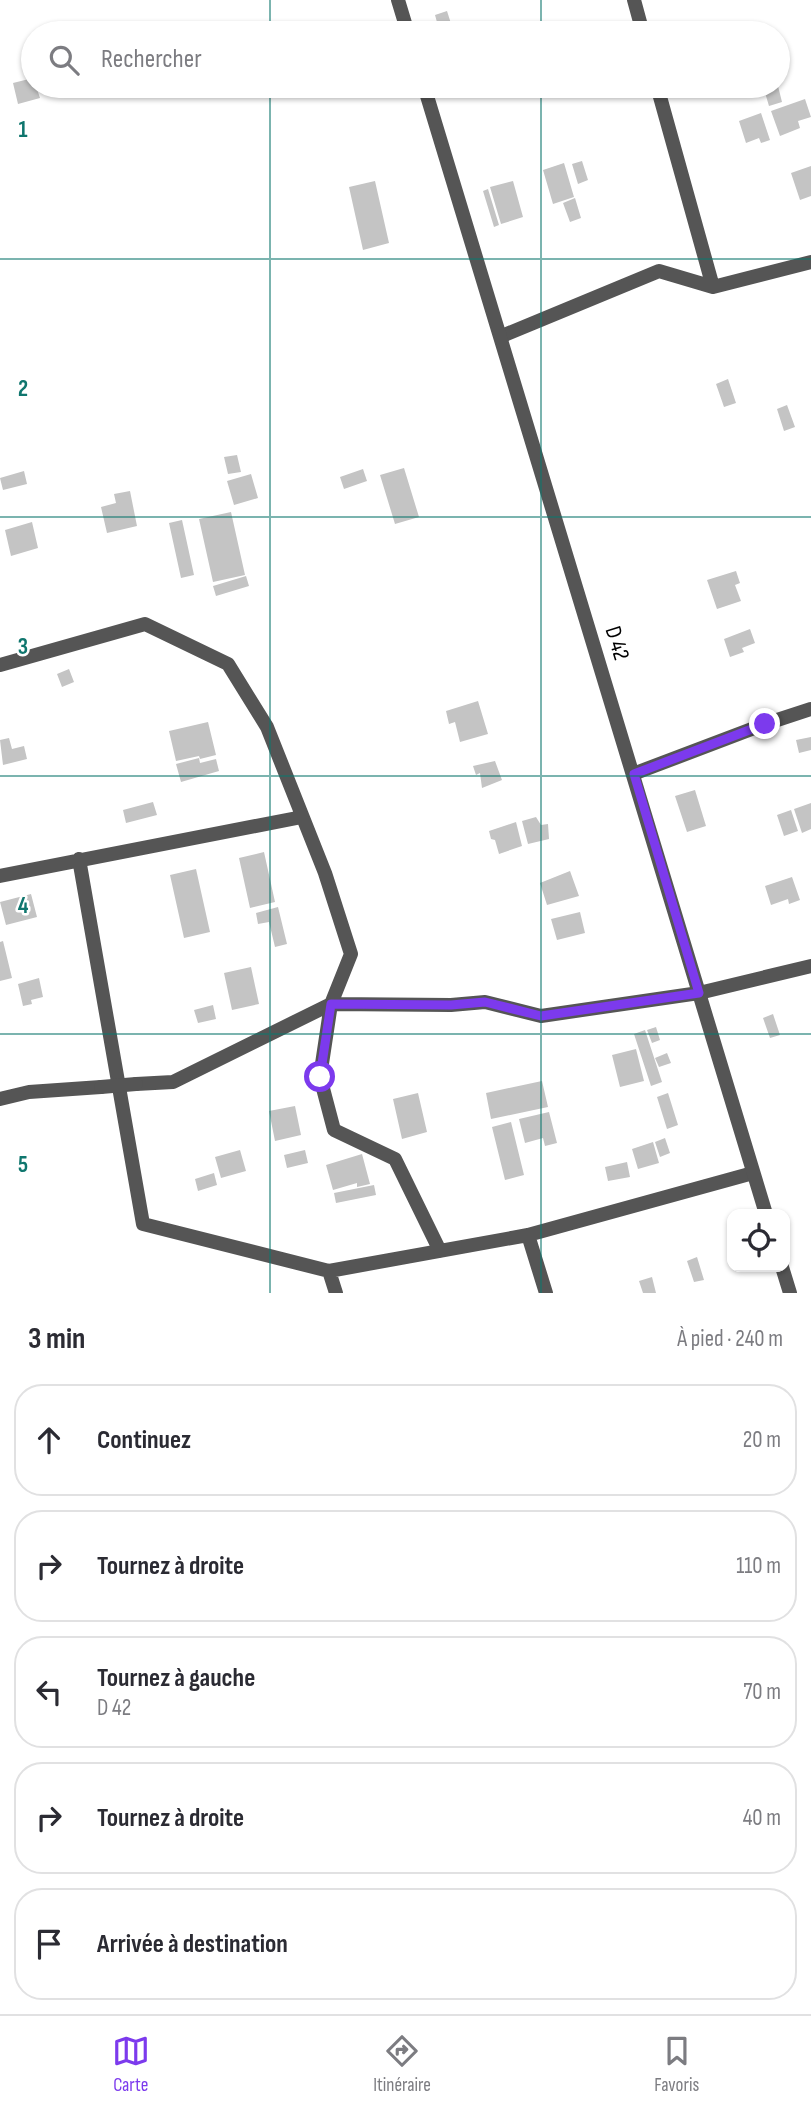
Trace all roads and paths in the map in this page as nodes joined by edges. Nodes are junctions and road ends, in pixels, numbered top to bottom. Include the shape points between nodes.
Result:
1 (398, 0) edge
2 (634, 0) edge
3 (404, 21) edge
4 (640, 21) edge
5 (428, 98) edge
6 (660, 98) edge
7 (811, 262) edge
8 (713, 287) junction
9 (502, 336) junction
10 (0, 665) edge
11 (811, 709) edge
12 (634, 774) junction
13 (302, 817) junction
14 (79, 859) junction
15 (0, 876) edge
16 (811, 966) edge
17 (699, 993) junction
18 (331, 1004) junction
19 (0, 1099) edge
20 (753, 1173) junction
21 (764, 1209) edge
22 (528, 1236) junction
23 (440, 1251) junction
24 (329, 1271) junction
25 (784, 1272) edge
26 (336, 1293) edge
27 (546, 1293) edge
28 (790, 1293) edge

1 - 3 street
2 - 4 street
5 - 9 street, D 42 / D 42
6 - 8 street
7 - 8 street
8 - 9 street via 659,271
9 - 12 street, D 42 / D 42
10 - 13 street via 145,624 228,664 267,727
11 - 12 street
12 - 17 street, D 42 / D 42
13 - 14 street
13 - 18 street via 351,954
14 - 15 street
14 - 24 street via 144,1224
16 - 17 street
17 - 18 street via 541,1016 485,1002
17 - 20 street, D 42 / D 42
18 - 19 street, bridge via 173,1082 29,1092
18 - 23 street via 320,1077 334,1130 395,1159
20 - 21 street, D 42 / D 42
20 - 22 street
22 - 23 street
22 - 27 street
23 - 24 street
24 - 26 street
25 - 28 street

